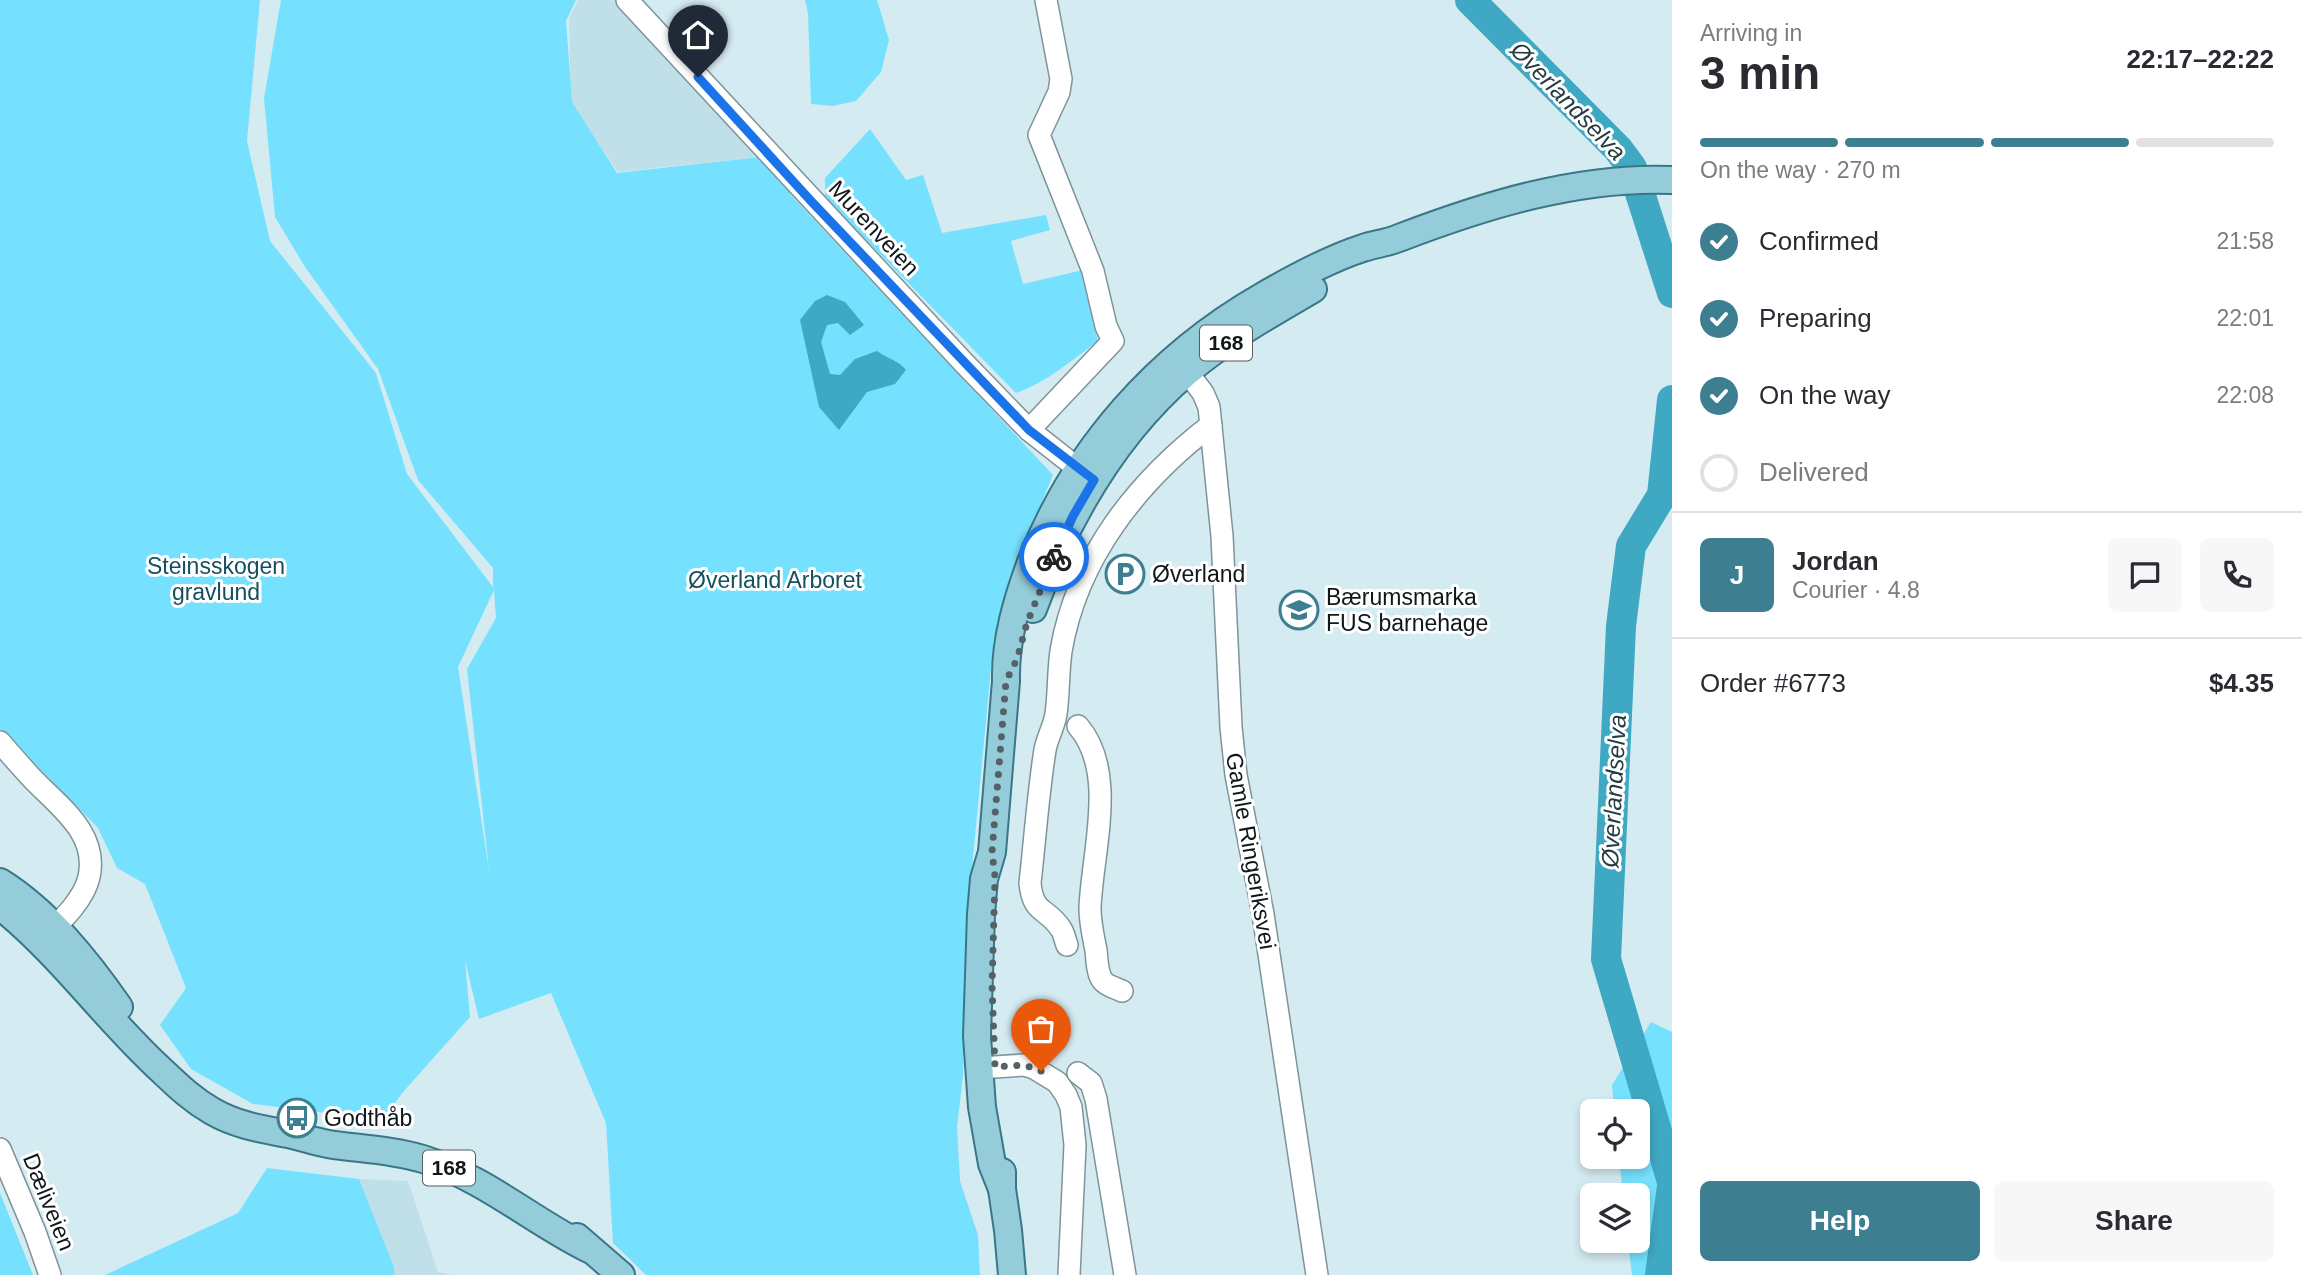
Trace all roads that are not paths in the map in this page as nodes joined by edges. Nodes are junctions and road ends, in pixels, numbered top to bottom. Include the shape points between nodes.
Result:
1 (627, 0) edge
2 (1046, 0) edge
3 (1664, 179) edge
4 (1182, 364) junction
5 (1211, 425) junction
6 (1029, 430) junction
7 (1086, 475) junction
8 (1079, 726) dead end
9 (0, 742) edge
10 (0, 882) edge
11 (0, 906) edge
12 (47, 935) junction
13 (1067, 945) dead end
14 (1122, 991) dead end
15 (987, 1067) junction
16 (1078, 1073) dead end
17 (0, 1149) edge
18 (50, 1275) edge
19 (621, 1275) edge
20 (1012, 1275) edge
21 (1069, 1275) edge
22 (1125, 1275) edge
23 (1317, 1275) edge

1 - 6 street, Murenveien
2 - 6 street via 1061,79 1040,135 1093,271 1113,341
3 - 4 main road, 168 via 1603,183 1511,201 1364,247 1263,296 1208,331
4 - 5 street, Gamle Ringeriksvei via 1203,393
4 - 7 main road, 168 via 1130,401
5 - 13 street via 1153,475 1112,527 1078,591 1062,648 1030,883 1036,906 1061,929
5 - 23 street, Gamle Ringeriksvei via 1236,775 1263,914
6 - 7 street, Murenveien
7 - 15 main road, 168 via 1006,681 992,852 984,880 979,940 977,1036
8 - 14 street via 1098,762 1092,931 1100,977
9 - 12 street via 66,809 91,857 82,893
10 - 12 main road, 168 via 20,896
11 - 12 main road, 168
12 - 19 main road, 168 via 135,1046 192,1099 214,1113 246,1126 290,1135 340,1133 452,1153 512,1185
15 - 20 main road, 168 via 982,1107 992,1164 1002,1189
15 - 21 street via 1024,1065 1041,1071 1057,1082 1071,1107 1075,1145
16 - 22 street via 1091,1083 1096,1100
17 - 18 street, Dæliveien

